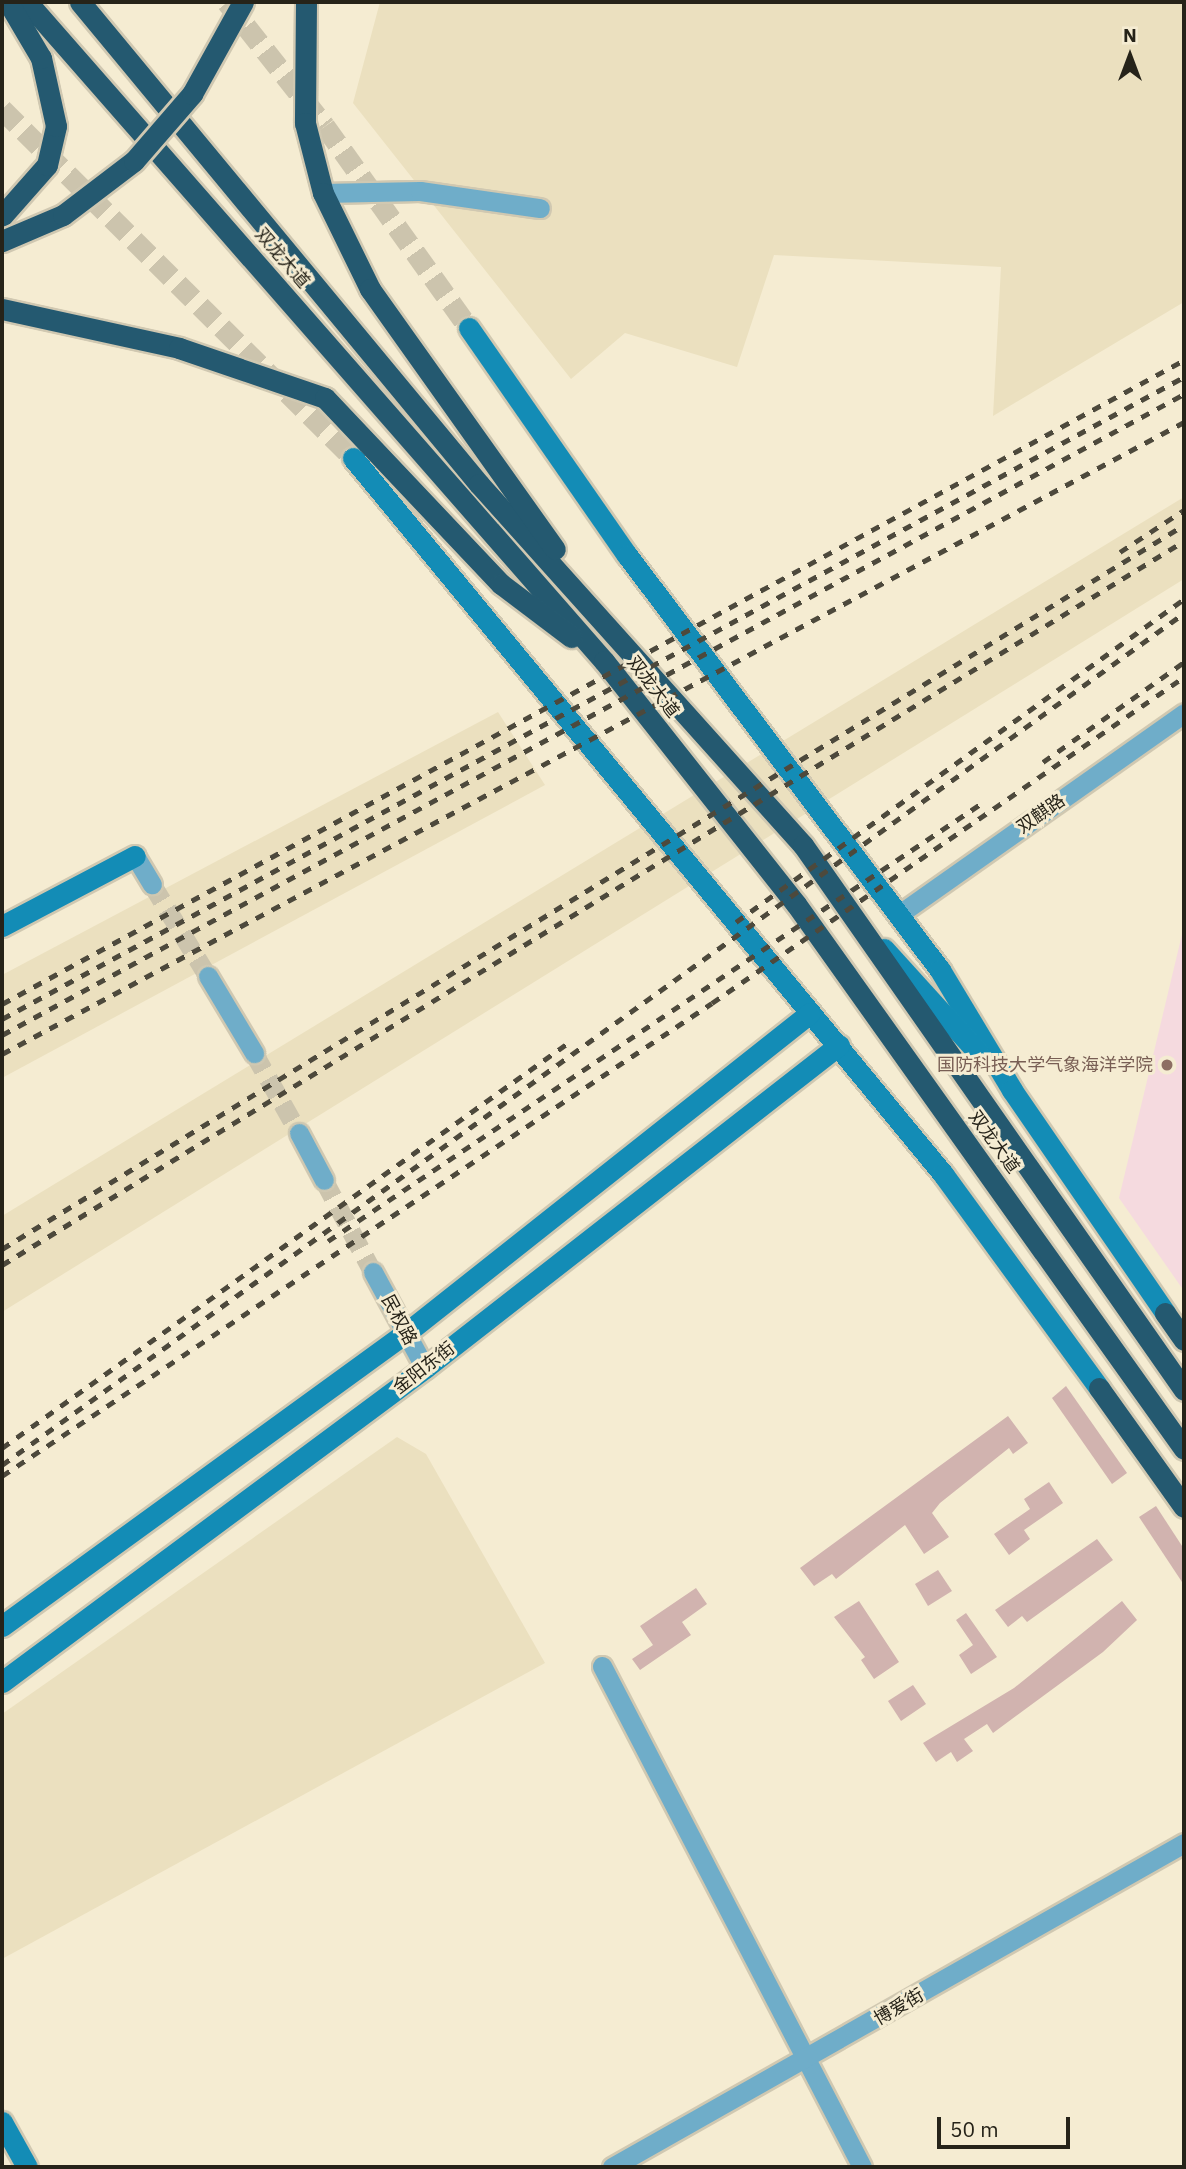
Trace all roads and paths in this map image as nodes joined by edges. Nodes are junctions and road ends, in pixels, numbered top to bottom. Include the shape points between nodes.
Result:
1 (8, 2) edge
2 (27, 2) edge
3 (80, 2) edge
4 (243, 2) edge
5 (306, 2) edge
6 (323, 193) junction
7 (540, 208) dead end
8 (2, 216) edge
9 (2, 242) edge
10 (2, 309) edge
11 (2, 325) edge
12 (469, 328) tunnel mouth
13 (124, 339) junction
14 (353, 458) tunnel mouth
15 (621, 638) junction
16 (604, 661) junction
17 (1184, 713) edge
18 (135, 856) joint
19 (152, 884) tunnel mouth
20 (849, 910) junction
21 (898, 915) junction
22 (2, 926) edge
23 (208, 976) tunnel mouth
24 (810, 1013) junction
25 (839, 1045) junction
26 (254, 1052) tunnel mouth
27 (1012, 1090) junction
28 (299, 1133) tunnel mouth
29 (324, 1180) tunnel mouth
30 (373, 1272) tunnel mouth
31 (1166, 1313) joint
32 (406, 1333) junction
33 (1184, 1340) edge
34 (425, 1368) junction
35 (1099, 1388) joint
36 (1184, 1390) edge
37 (1184, 1449) edge
38 (1184, 1507) edge
39 (2, 1626) edge
40 (602, 1666) dead end
41 (2, 1682) edge
42 (1184, 1843) edge
43 (806, 2061) junction
44 (2, 2122) edge
45 (27, 2167) edge
46 (612, 2167) edge
47 (862, 2167) edge

1 - 8 highway via 41,58 56,126 47,165
2 - 16 highway, 双龙大道
3 - 15 highway, 双龙大道 via 479,484
4 - 9 highway, bridge via 192,94 134,161 63,215
5 - 6 highway via 306,123
6 - 7 street via 420,191
6 - 15 highway via 370,289
10 - 13 highway
11 - 13 highway
12 - 21 street via 627,555
13 - 16 highway via 178,348 324,397 500,584
14 - 24 street
15 - 20 highway, 双龙大道 via 803,845
16 - 37 highway, 双龙大道 via 796,904
17 - 21 street, 双麒路
18 - 19 street
18 - 22 street
20 - 27 street
20 - 36 highway, 双龙大道
21 - 27 street
23 - 26 street
24 - 25 street
24 - 32 street
25 - 34 street, 金阳东街
25 - 35 street via 976,1217
27 - 31 street
28 - 29 street
30 - 32 street, 民权路
31 - 33 highway
32 - 34 street, 民权路
32 - 39 street
34 - 41 street, 金阳东街
35 - 38 highway
40 - 43 street
42 - 43 street, 博爱街
43 - 46 street, 博爱街
43 - 47 street
44 - 45 street

